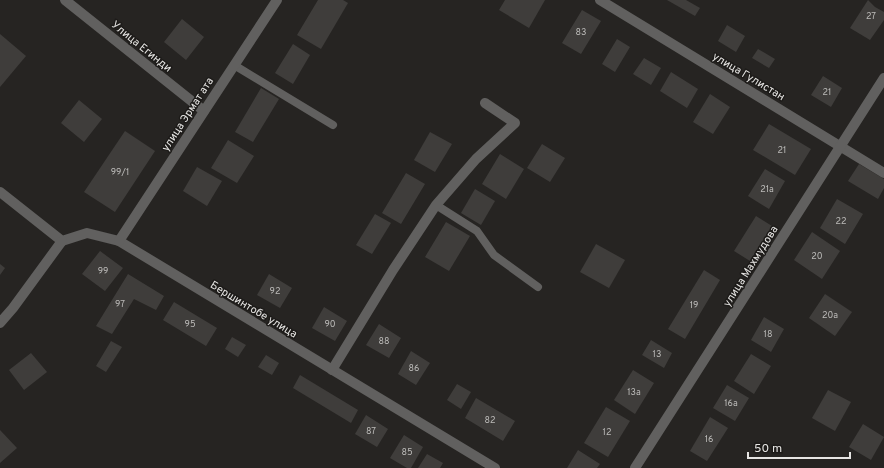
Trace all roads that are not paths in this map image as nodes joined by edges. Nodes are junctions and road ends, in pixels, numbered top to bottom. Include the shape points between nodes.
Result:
1 (65, 0) edge
2 (277, 0) edge
3 (600, 0) edge
4 (234, 65) junction
5 (884, 78) edge
6 (485, 103) dead end
7 (204, 111) junction
8 (333, 125) dead end
9 (841, 146) junction
10 (884, 173) edge
11 (0, 192) edge
12 (436, 205) junction
13 (62, 241) junction
14 (119, 241) junction
15 (538, 287) dead end
16 (0, 323) edge
17 (332, 370) junction
18 (495, 468) edge
19 (635, 468) edge

1 - 7 street, Улица Егинди
2 - 4 street, улица Эрмат ата
3 - 9 street, улица Гулистан
4 - 7 street, улица Эрмат ата
4 - 8 lane
5 - 9 street, улица Махмудова
6 - 12 street via 515,123 476,159
7 - 14 street, улица Эрмат ата
9 - 10 street, улица Гулистан
9 - 19 street, улица Махмудова
11 - 13 street
12 - 15 lane via 477,231 494,255
12 - 17 street
13 - 14 street, Бершинтобе улица via 87,233
13 - 16 street
14 - 17 street, Бершинтобе улица
17 - 18 street, Бершинтобе улица

